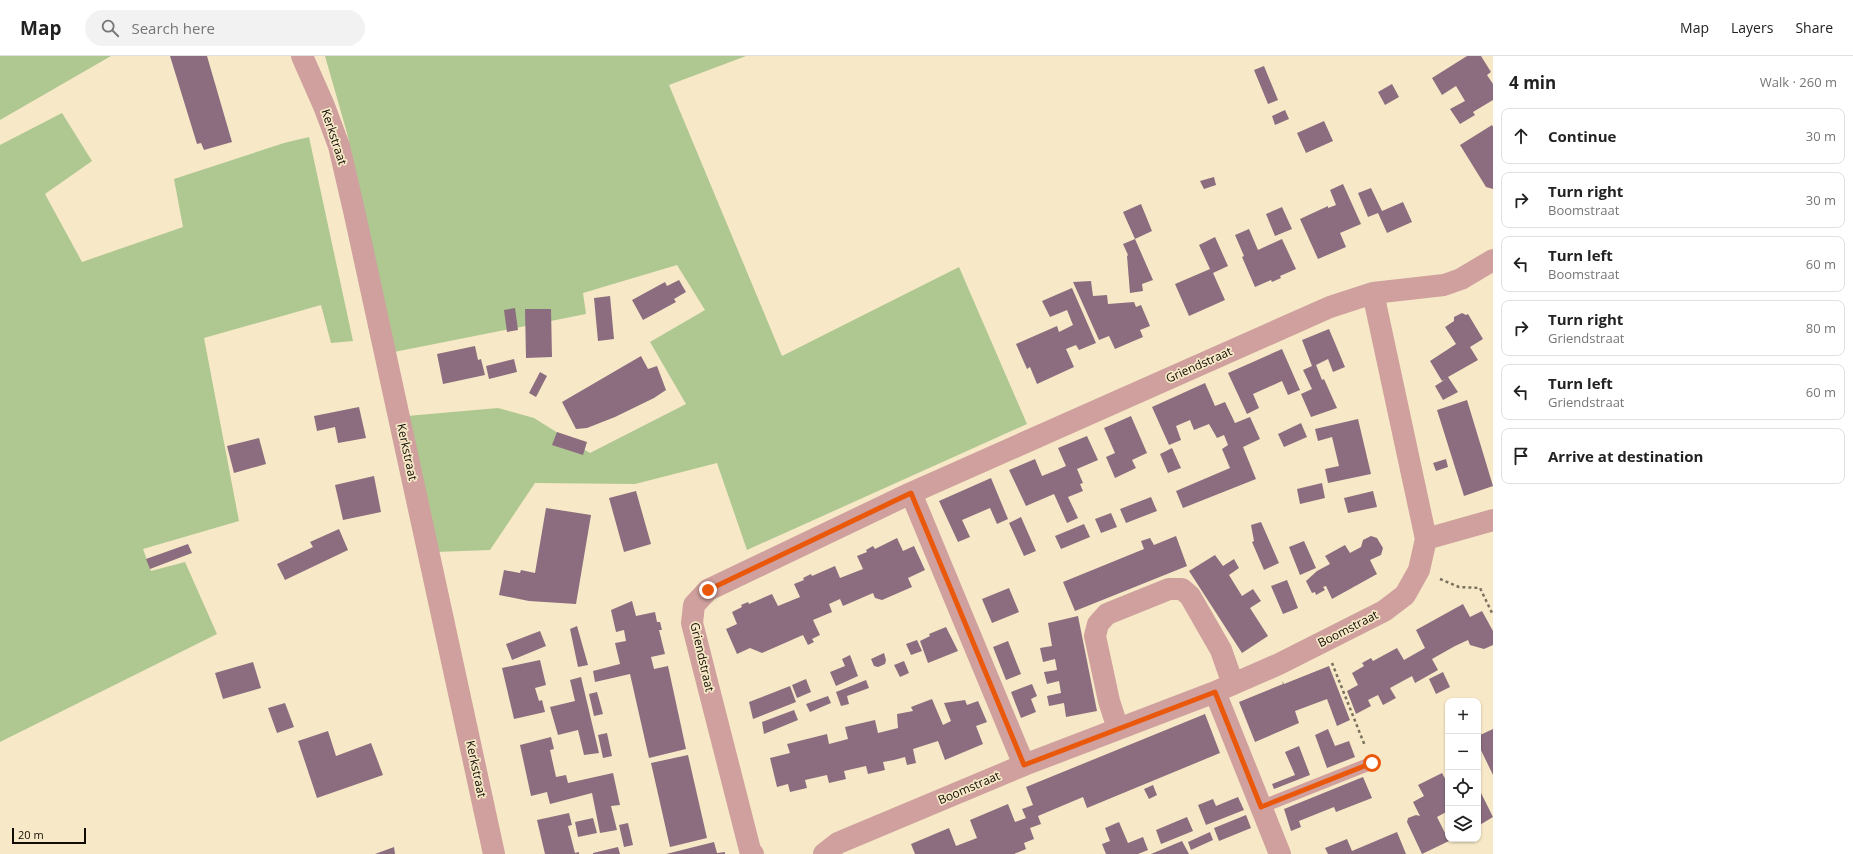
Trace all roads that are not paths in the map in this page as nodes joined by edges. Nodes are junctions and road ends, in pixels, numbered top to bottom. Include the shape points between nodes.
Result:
1 (302, 56) edge
2 (1493, 260) edge
3 (1373, 293) junction
4 (911, 493) junction
5 (1493, 520) edge
6 (1426, 539) junction
7 (1224, 688) junction
8 (1118, 729) junction
9 (1372, 763) road end
10 (1024, 765) junction
11 (1261, 807) junction
12 (494, 854) edge
13 (753, 854) edge
14 (824, 854) edge
15 (1280, 854) edge

1 - 12 street, Kerkstraat via 339,146
2 - 3 street, Griendstraat via 1461,279 1444,285
3 - 4 street, Griendstraat via 1330,307
3 - 6 street, Boomstraat
4 - 10 street
4 - 13 street, Griendstraat via 708,590 694,604 692,623
5 - 6 street
6 - 7 street, Boomstraat via 1419,570 1405,595 1384,611 1280,664
7 - 8 street, Boomstraat
7 - 8 street via 1222,650 1190,596 1182,589 1170,589 1108,614 1098,624 1096,636 1109,701
7 - 11 street
8 - 10 street, Boomstraat
9 - 11 lane
10 - 14 street, Boomstraat via 838,843
11 - 15 street

